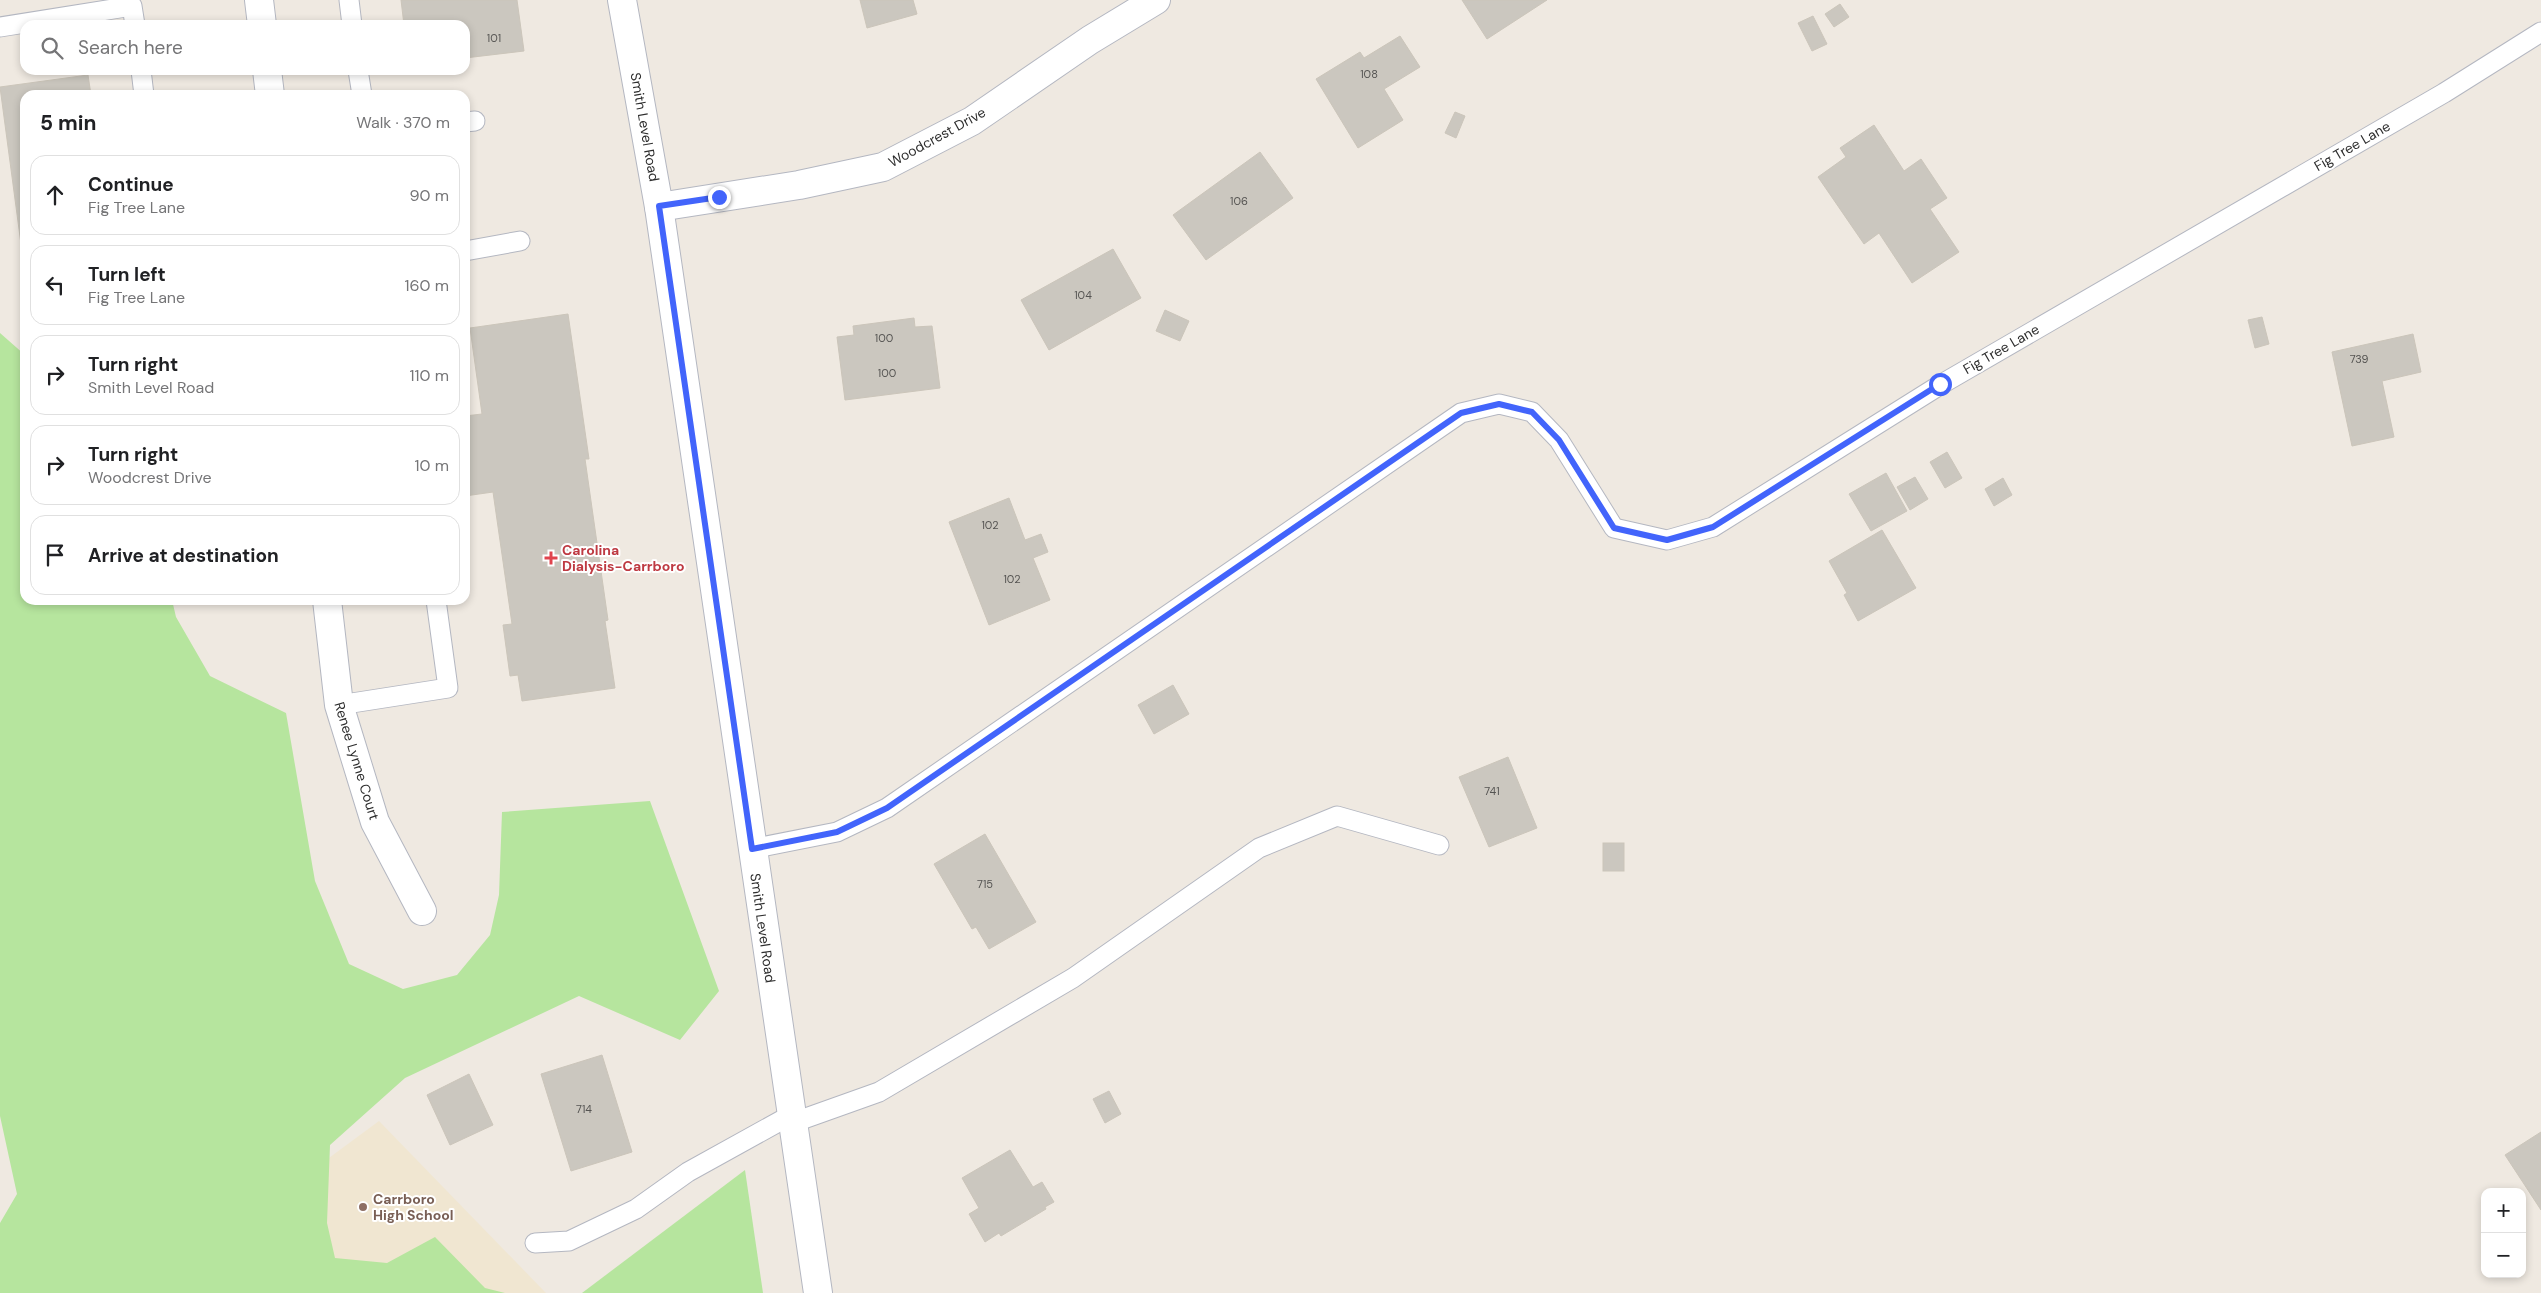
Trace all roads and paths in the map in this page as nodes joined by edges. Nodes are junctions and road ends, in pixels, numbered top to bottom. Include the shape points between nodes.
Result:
1 (259, 0) edge
2 (349, 0) edge
3 (622, 0) edge
4 (1156, 0) edge
5 (44, 20) edge
6 (133, 20) edge
7 (261, 20) edge
8 (351, 20) edge
9 (20, 24) edge
10 (0, 27) edge
11 (2541, 32) edge
12 (142, 75) edge
13 (268, 75) edge
14 (359, 75) edge
15 (143, 90) edge
16 (269, 90) edge
17 (361, 90) edge
18 (659, 206) junction
19 (520, 241) dead end
20 (470, 250) edge
21 (328, 605) edge
22 (437, 605) edge
23 (339, 705) junction
24 (1439, 845) dead end
25 (752, 849) junction
26 (422, 911) dead end
27 (792, 1119) junction
28 (535, 1243) dead end
29 (818, 1293) edge

1 - 7 main road
2 - 8 lane
3 - 18 main road, Smith Level Road
4 - 18 main road, Woodcrest Drive via 1090,40 972,121 883,167 799,186
5 - 6 lane via 132,6
9 - 10 lane
11 - 25 lane, Fig Tree Lane via 2436,98 1940,384 1713,527 1667,540 1614,528 1559,440 1532,412 1499,404 1461,413 887,808 837,832
12 - 15 lane
13 - 16 main road
14 - 17 lane
18 - 25 main road, Smith Level Road
19 - 20 lane
21 - 23 main road, Renee Lynne Court
22 - 23 lane via 448,688
23 - 26 main road, Renee Lynne Court via 375,822
24 - 27 lane via 1337,816 1259,848 1065,983 879,1092
25 - 27 main road, Smith Level Road
27 - 28 lane via 688,1172 636,1209 569,1241
27 - 29 main road, Smith Level Road

